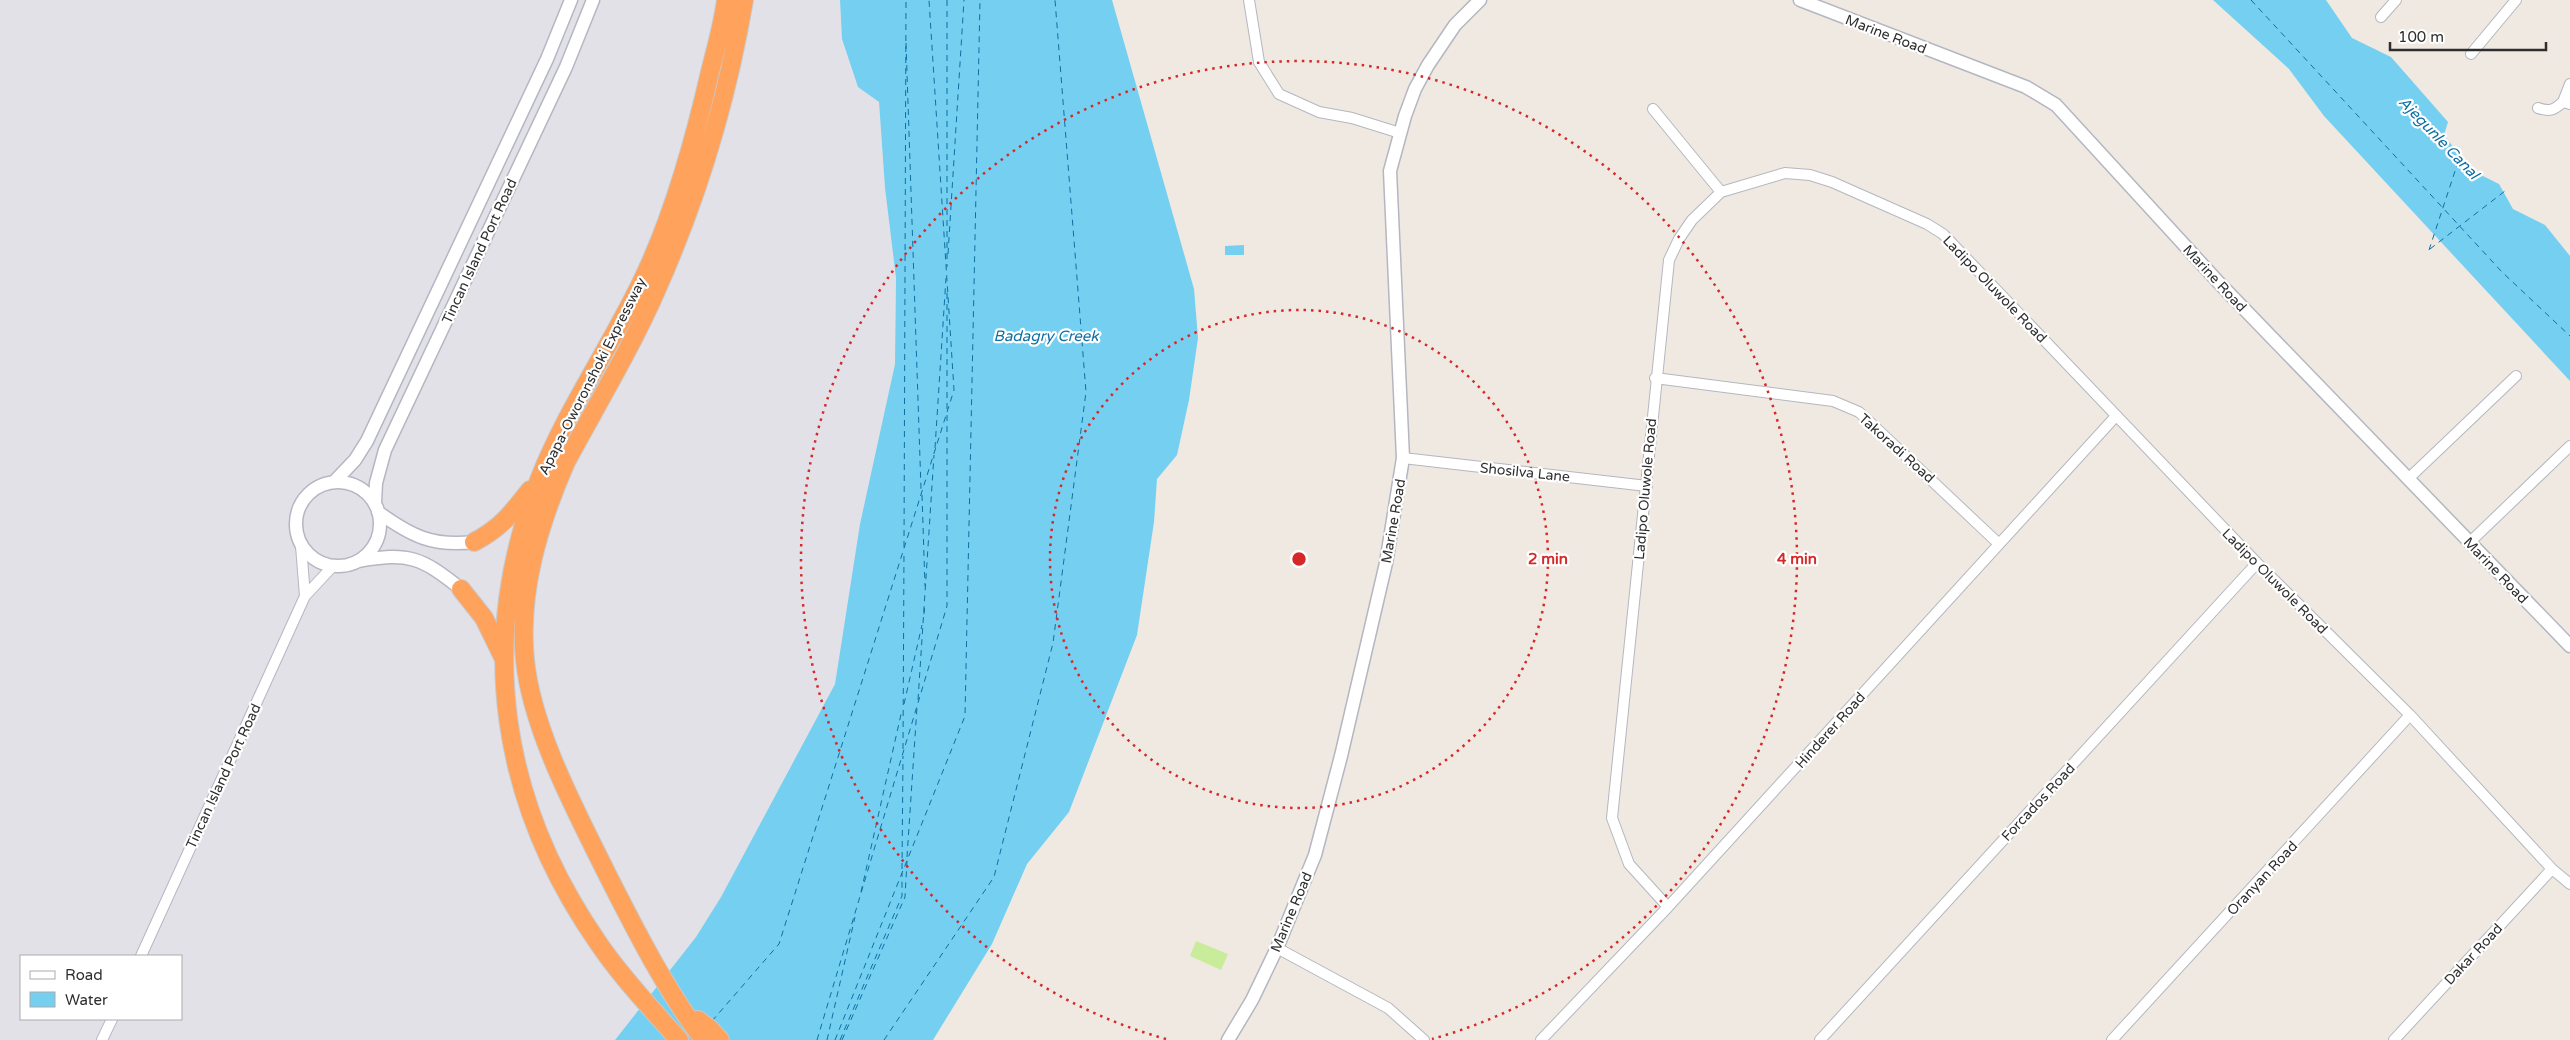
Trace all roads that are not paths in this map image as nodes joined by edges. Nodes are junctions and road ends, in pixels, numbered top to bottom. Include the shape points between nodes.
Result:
1 (571, 0) edge
2 (593, 0) edge
3 (726, 0) edge
4 (744, 0) edge
5 (1250, 0) edge
6 (1480, 0) edge
7 (1800, 0) edge
8 (2396, 0) edge
9 (2516, 0) edge
10 (2381, 16) dead end
11 (2471, 54) dead end
12 (2570, 84) edge
13 (2567, 103) edge
14 (2538, 108) dead end
15 (1652, 110) dead end
16 (1400, 133) junction
17 (1721, 192) junction
18 (2516, 376) dead end
19 (1656, 378) junction
20 (2116, 416) junction
21 (2570, 446) edge
22 (1403, 458) junction
23 (540, 477) junction
24 (2408, 479) junction
25 (334, 482) junction
26 (1646, 486) junction
27 (376, 508) junction
28 (474, 542) joint
29 (2469, 543) junction
30 (1999, 544) junction
31 (302, 546) junction
32 (356, 562) junction
33 (2257, 564) junction
34 (332, 566) junction
35 (461, 589) joint
36 (305, 596) junction
37 (2570, 646) edge
38 (506, 664) junction
39 (2410, 715) junction
40 (2552, 869) junction
41 (2570, 884) edge
42 (1668, 907) junction
43 (1277, 948) junction
44 (141, 955) edge
45 (684, 1010) junction
46 (112, 1020) edge
47 (673, 1036) edge
48 (102, 1040) edge
49 (704, 1040) edge
50 (720, 1040) edge
51 (1228, 1040) edge
52 (1424, 1040) edge
53 (1542, 1040) edge
54 (1820, 1040) edge
55 (2112, 1040) edge
56 (2394, 1040) edge

1 - 25 street, Tincan Island Port Road via 547,59 367,441 355,460
2 - 27 street, Tincan Island Port Road via 566,67 385,450 376,483
3 - 23 highway, Apapa-Oworonshoki Expressway via 692,144 662,229 642,280
4 - 45 highway, Apapa-Oworonshoki Expressway via 709,147 689,211 656,292 553,492 540,528 526,600 525,660 540,724 588,836 638,934
5 - 16 street via 1259,62 1279,94 1319,112
6 - 16 street, Marine Road via 1455,25 1428,65 1415,89
7 - 24 street, Marine Road via 2026,87 2056,104 2214,278
8 - 10 street
9 - 11 street
12 - 13 street
13 - 14 street via 2548,111
15 - 17 street
16 - 22 street, Marine Road via 1390,171
17 - 19 street, Ladipo Oluwole Road via 1692,220 1669,260
17 - 20 street, Ladipo Oluwole Road via 1785,173 1810,175 1927,224 1956,246
18 - 24 street
19 - 26 street, Ladipo Oluwole Road
19 - 30 street, Takoradi Road via 1833,401 1859,412
20 - 30 street, Hinderer Road
20 - 33 street, Ladipo Oluwole Road
21 - 29 street
22 - 26 street, Shosilva Lane
22 - 43 street, Marine Road via 1386,563 1341,756 1315,855
23 - 28 highway via 494,532
23 - 38 highway, Apapa-Oworonshoki Expressway via 522,529 513,574 507,618
24 - 29 street, Marine Road
25 - 27 street via 358,486
25 - 31 street via 314,489 300,504 296,525
26 - 42 street, Ladipo Oluwole Road via 1612,818 1629,864
27 - 28 street via 412,535 435,542
27 - 32 street via 380,529 374,545
29 - 37 street, Marine Road
30 - 42 street, Hinderer Road
31 - 34 street via 312,557
31 - 36 street, Tincan Island Port Road
32 - 34 street
32 - 35 street via 392,555 414,559 432,567
33 - 39 street, Ladipo Oluwole Road
33 - 54 street, Forcados Road
34 - 36 street, Tincan Island Port Road
35 - 38 highway via 484,618
36 - 44 street, Tincan Island Port Road
38 - 47 highway, Apapa-Oworonshoki Expressway via 505,701 512,754 534,827 564,890 599,945
39 - 40 street, Ladipo Oluwole Road
39 - 55 street, Oranyan Road
40 - 41 street, Ladipo Oluwole Road
40 - 56 street, Dakar Road
42 - 53 street, Hinderer Road
43 - 51 street, Marine Road
43 - 52 street via 1388,1008
45 - 49 highway, Apapa-Oworonshoki Expressway
45 - 50 highway
46 - 48 street

